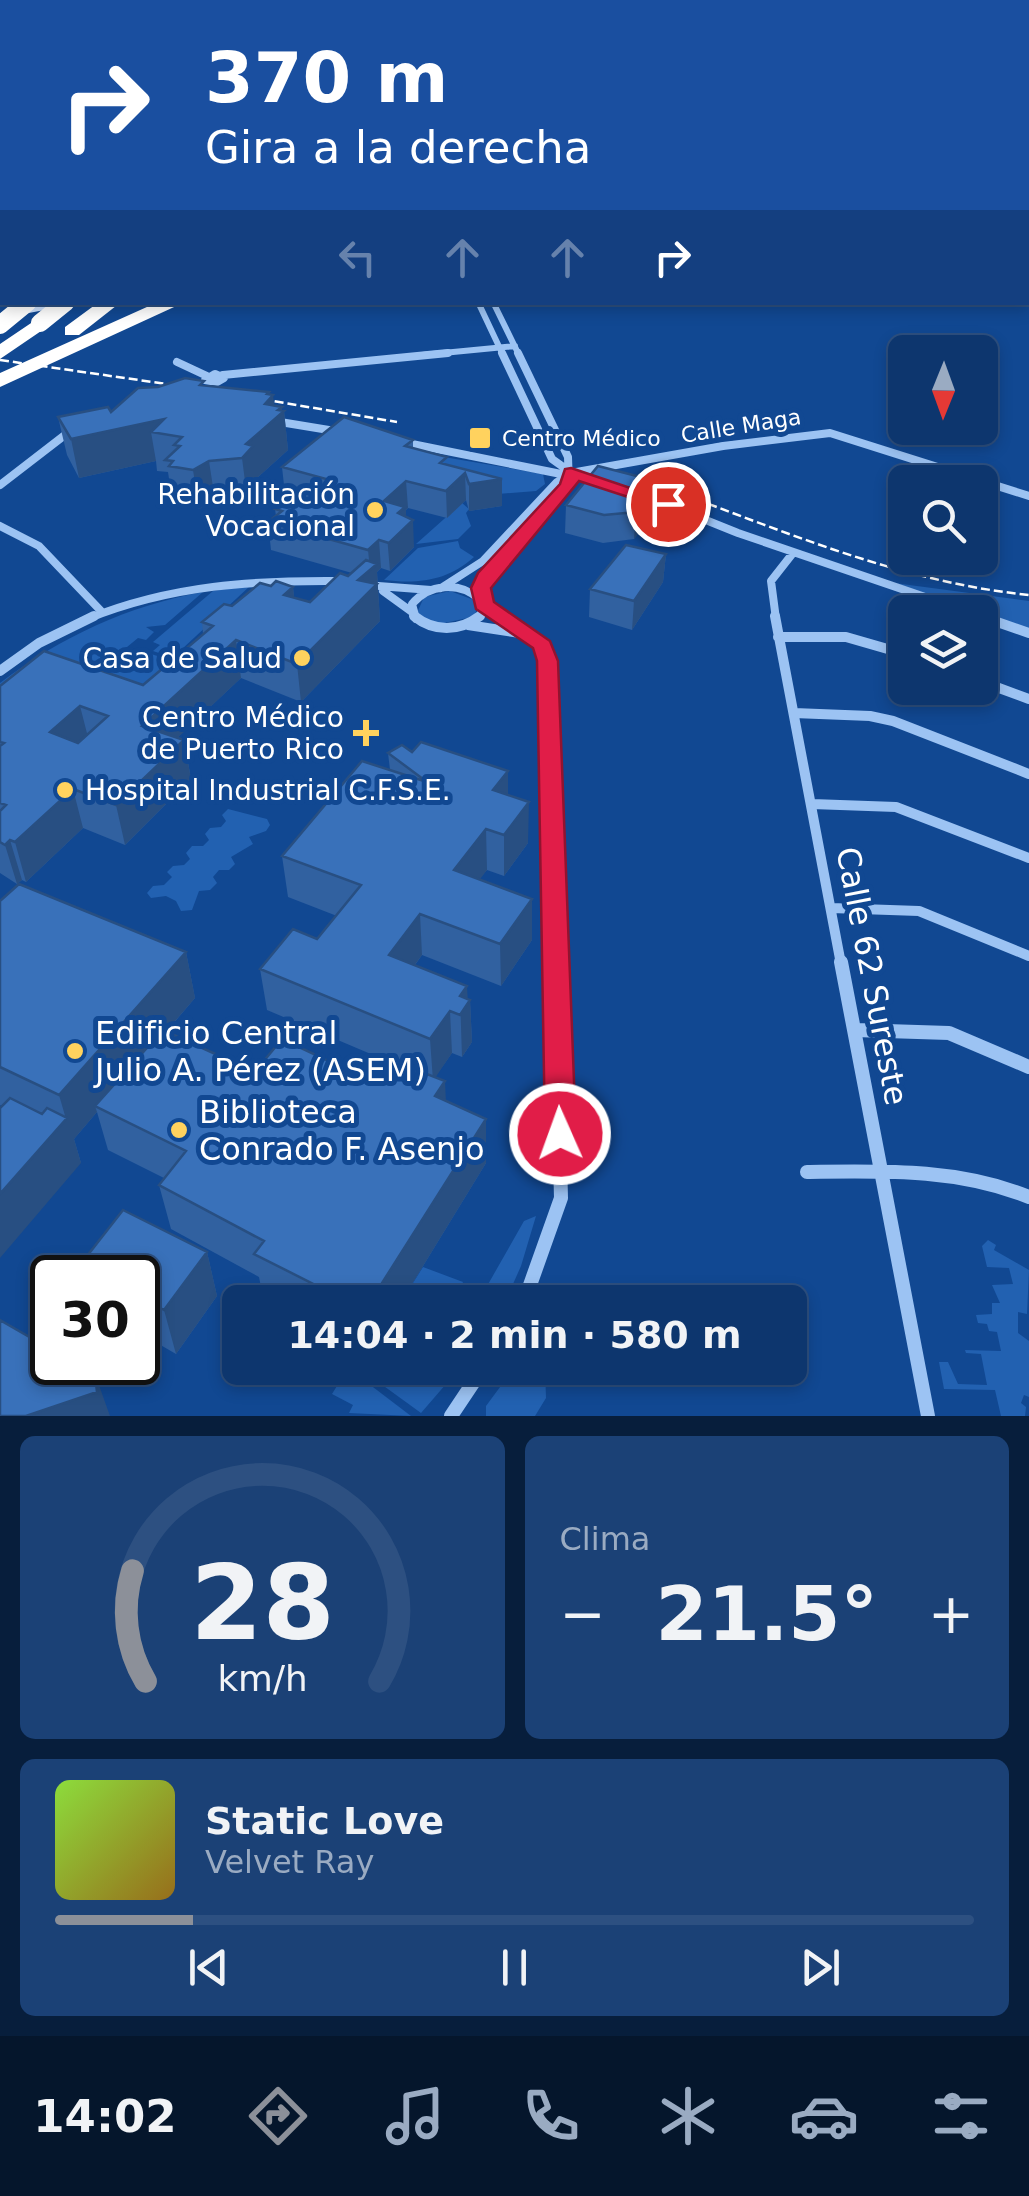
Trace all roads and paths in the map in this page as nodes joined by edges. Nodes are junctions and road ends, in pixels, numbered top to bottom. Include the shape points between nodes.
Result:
1 (62, 305) edge
2 (83, 305) edge
3 (90, 305) edge
4 (152, 305) edge
5 (168, 305) edge
6 (479, 305) edge
7 (494, 305) edge
8 (1, 315) edge
9 (515, 346) junction
10 (500, 347) junction
11 (0, 353) edge
12 (43, 361) junction
13 (178, 362) dead end
14 (0, 380) edge
15 (264, 420) edge
16 (81, 424) edge
17 (356, 434) edge
18 (394, 441) edge
19 (571, 473) junction
20 (0, 485) edge
21 (609, 485) edge
22 (628, 491) edge
23 (1029, 496) edge
24 (0, 526) edge
25 (794, 553) junction
26 (378, 588) junction
27 (436, 589) junction
28 (919, 595) edge
29 (482, 602) junction
30 (101, 612) junction
31 (412, 612) junction
32 (998, 622) edge
33 (468, 624) junction
34 (521, 633) junction
35 (1029, 633) edge
36 (778, 636) junction
37 (888, 649) edge
38 (0, 671) edge
39 (998, 688) edge
40 (1029, 699) edge
41 (794, 714) junction
42 (1029, 774) edge
43 (812, 804) junction
44 (1029, 858) edge
45 (831, 908) junction
46 (1029, 956) edge
47 (855, 1030) junction
48 (1029, 1067) edge
49 (807, 1172) dead end
50 (881, 1172) junction
51 (1029, 1197) edge
52 (533, 1285) edge
53 (473, 1385) edge
54 (454, 1415) edge
55 (928, 1416) edge

1 - 11 highway, bridge
2 - 8 main road
3 - 14 highway
4 - 12 highway
5 - 12 highway
6 - 10 street
7 - 9 street
9 - 10 street
9 - 19 street
10 - 13 street via 213,382
10 - 19 street via 552,459
12 - 14 highway
15 - 17 street
16 - 20 street
18 - 19 street
19 - 21 street
19 - 23 street, Calle Maga via 830,434
19 - 27 street via 470,573
19 - 29 street via 569,486 485,578
22 - 25 street
24 - 30 street via 39,546
25 - 28 street
25 - 36 street, Calle 62 Sureste via 771,581
26 - 27 street
26 - 30 street via 347,581 214,582
26 - 31 street
27 - 29 street via 468,590
27 - 31 street via 415,600
29 - 33 street via 478,618
29 - 34 street
30 - 38 street
31 - 33 street via 438,628
32 - 35 street
33 - 34 street
34 - 52 street via 542,645 548,661 561,1166 561,1198
36 - 37 street via 846,637
36 - 41 street, Calle 62 Sureste
39 - 40 street
41 - 42 street via 893,721
41 - 43 street, Calle 62 Sureste
43 - 44 street via 896,807
43 - 45 street, Calle 62 Sureste
45 - 46 street via 919,911
45 - 47 street, Calle 62 Sureste
47 - 48 street via 950,1033
47 - 50 street, Calle 62 Sureste
49 - 50 street
50 - 51 street via 972,1176
50 - 55 street, Calle 62 Sureste
53 - 54 street

